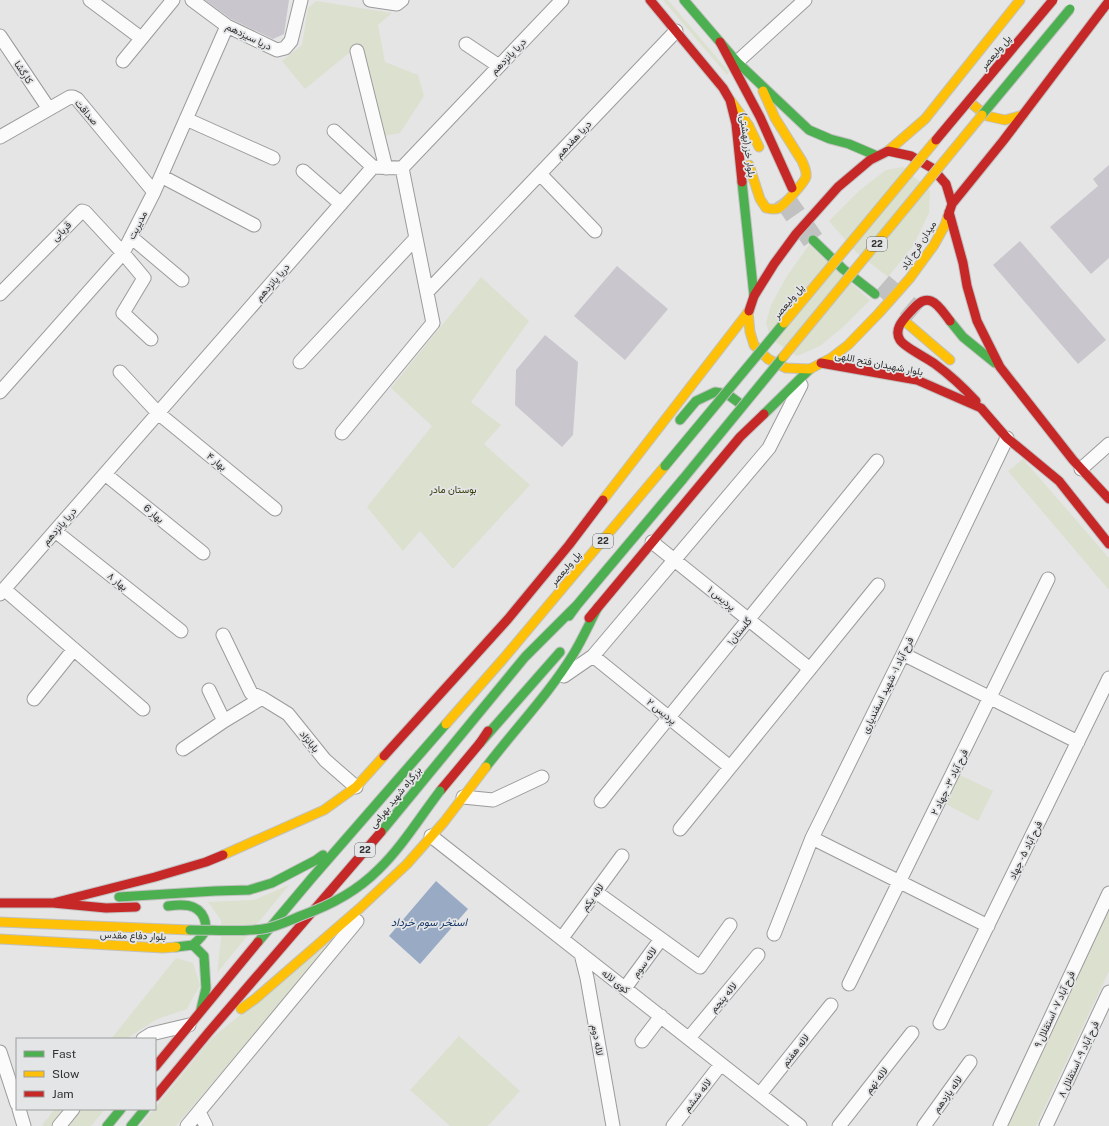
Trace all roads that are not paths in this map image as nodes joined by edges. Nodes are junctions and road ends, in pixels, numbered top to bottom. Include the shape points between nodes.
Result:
1 (90, 0) edge
2 (173, 0) edge
3 (192, 0) edge
4 (301, 0) edge
5 (370, 0) edge
6 (402, 0) edge
7 (562, 0) edge
8 (650, 0) edge
9 (684, 0) edge
10 (805, 0) edge
11 (1020, 0) edge
12 (1052, 0) edge
13 (1077, 0) edge
14 (1109, 1) edge
15 (226, 26) junction
16 (676, 31) junction
17 (0, 36) edge
18 (141, 38) junction
19 (720, 42) junction
20 (466, 44) dead end
21 (358, 51) dead end
22 (122, 61) dead end
23 (737, 62) junction
24 (499, 66) junction
25 (966, 68) junction
26 (965, 81) dead end
27 (760, 84) junction
28 (967, 93) dead end
29 (730, 100) junction
30 (49, 109) junction
31 (1023, 115) junction
32 (186, 119) junction
33 (736, 124) junction
34 (334, 131) dead end
35 (0, 137) edge
36 (888, 151) junction
37 (762, 154) dead end
38 (877, 156) junction
39 (273, 158) dead end
40 (380, 167) junction
41 (402, 168) junction
42 (303, 171) dead end
43 (540, 174) junction
44 (161, 176) junction
45 (792, 188) dead end
46 (154, 192) junction
47 (341, 204) junction
48 (951, 208) junction
49 (254, 225) dead end
50 (595, 231) dead end
51 (131, 237) junction
52 (416, 238) junction
53 (814, 240) tunnel mouth
54 (837, 244) dead end
55 (123, 253) junction
56 (867, 272) dead end
57 (182, 280) dead end
58 (427, 292) junction
59 (0, 294) edge
60 (875, 294) dead end
61 (754, 296) junction
62 (748, 312) junction
63 (908, 324) dead end
64 (151, 339) dead end
65 (300, 362) dead end
66 (954, 363) dead end
67 (815, 366) junction
68 (1000, 367) junction
69 (120, 372) dead end
70 (0, 392) edge
71 (981, 408) junction
72 (1022, 410) dead end
73 (158, 413) junction
74 (672, 428) dead end
75 (342, 434) dead end
76 (740, 437) junction
77 (1006, 438) junction
78 (1109, 444) edge
79 (1029, 445) dead end
80 (648, 456) dead end
81 (877, 461) dead end
82 (1077, 464) junction
83 (105, 474) junction
84 (1059, 481) junction
85 (1109, 499) edge
86 (275, 509) dead end
87 (55, 531) junction
88 (652, 542) junction
89 (1109, 544) edge
90 (569, 545) junction
91 (203, 553) dead end
92 (675, 560) junction
93 (1048, 579) dead end
94 (878, 585) dead end
95 (2, 591) edge
96 (577, 605) junction
97 (598, 607) junction
98 (540, 615) joint
99 (508, 619) junction
100 (748, 620) junction
101 (181, 631) dead end
102 (223, 635) dead end
103 (74, 649) junction
104 (546, 649) dead end
105 (903, 654) junction
106 (593, 656) junction
107 (810, 669) junction
108 (473, 671) dead end
109 (528, 674) dead end
110 (1109, 678) edge
111 (552, 684) junction
112 (209, 690) dead end
113 (262, 698) junction
114 (990, 698) junction
115 (34, 699) dead end
116 (143, 709) dead end
117 (447, 709) dead end
118 (669, 717) junction
119 (224, 721) junction
120 (1078, 742) junction
121 (480, 743) junction
122 (183, 749) dead end
123 (730, 767) junction
124 (408, 768) junction
125 (542, 777) dead end
126 (356, 787) junction
127 (463, 797) junction
128 (601, 801) dead end
129 (680, 829) dead end
130 (352, 834) junction
131 (431, 836) junction
132 (812, 838) junction
133 (622, 856) dead end
134 (394, 876) junction
135 (900, 882) junction
136 (596, 892) junction
137 (1109, 893) edge
138 (0, 903) edge
139 (53, 903) junction
140 (145, 906) dead end
141 (161, 906) dead end
142 (0, 922) edge
143 (730, 925) dead end
144 (988, 926) junction
145 (774, 934) dead end
146 (562, 938) junction
147 (0, 939) edge
148 (661, 939) junction
149 (194, 945) junction
150 (581, 954) junction
151 (758, 955) dead end
152 (850, 984) dead end
153 (625, 988) junction
154 (1109, 992) edge
155 (831, 1005) dead end
156 (201, 1011) junction
157 (661, 1016) junction
158 (940, 1023) dead end
159 (190, 1024) junction
160 (208, 1033) junction
161 (912, 1033) dead end
162 (145, 1038) edge
163 (688, 1038) junction
164 (642, 1041) dead end
165 (0, 1052) edge
166 (970, 1062) dead end
167 (721, 1064) junction
168 (156, 1066) edge
169 (760, 1094) junction
170 (156, 1096) edge
171 (16, 1101) edge
172 (18, 1110) edge
173 (73, 1110) edge
174 (120, 1110) edge
175 (144, 1110) edge
176 (200, 1112) junction
177 (24, 1126) edge
178 (60, 1126) edge
179 (107, 1126) edge
180 (131, 1126) edge
181 (187, 1126) edge
182 (206, 1126) edge
183 (613, 1126) edge
184 (673, 1126) edge
185 (800, 1126) edge
186 (839, 1126) edge
187 (924, 1126) edge
188 (1000, 1126) edge
189 (1046, 1126) edge

1 - 18 street
2 - 18 street
3 - 15 street, دریا سیزدهم
4 - 15 street, دریا سیزدهم via 292,41 285,48 277,50
5 - 6 street via 397,4
7 - 24 street, دریا پانزدهم
8 - 16 main road, بلوار خزر(بهشتی)
9 - 19 main road
10 - 23 street
11 - 25 main road
12 - 98 main road, پل ولیعصر / 22, bridge
13 - 96 main road, 22, bridge via 684,479
14 - 31 main road, میدان فرح آباد
15 - 32 street, مدیریت
16 - 29 main road, بلوار خزر(بهشتی)
16 - 43 street, دریا هفدهم
17 - 30 street, کارگشا
18 - 22 street
19 - 23 main road
19 - 45 main road via 760,117
20 - 24 street
21 - 40 street
23 - 27 main road
24 - 41 street, دریا پانزدهم
25 - 26 main road
25 - 36 main road via 925,119
27 - 33 main road via 776,122 806,172 802,183 781,207 774,210 766,208 760,199
27 - 38 main road via 809,130
28 - 31 main road via 972,104 987,116 1005,120
29 - 33 main road, بلوار خزر(بهشتی)
29 - 37 main road via 748,126
30 - 35 street, صداقت
30 - 46 street, صداقت via 70,97 77,99
31 - 48 main road, میدان فرح آباد
32 - 39 street
32 - 44 street, مدیریت
33 - 61 main road, بلوار خزر(بهشتی)
34 - 40 street
36 - 38 main road
36 - 48 main road via 911,156 932,168 946,184
38 - 61 main road via 838,187 796,234
40 - 41 street
40 - 47 street, دریا پانزدهم
41 - 52 street
42 - 47 street
43 - 50 street
43 - 58 street, دریا هفدهم
44 - 46 street, مدیریت
44 - 49 street
46 - 51 street, مدیریت
47 - 73 street, دریا پانزدهم
48 - 67 main road, میدان فرح آباد via 934,245 910,278 848,345
48 - 68 main road via 977,320
51 - 55 street, مدیریت
51 - 57 street
52 - 58 street
52 - 65 street
53 - 60 main road via 843,269
54 - 56 main road
55 - 59 street, قربانی via 82,211
55 - 64 street via 144,278 123,313
55 - 70 street, مدیریت
58 - 75 street via 433,324
61 - 62 main road
62 - 67 main road via 754,345 768,359 786,368
62 - 90 main road
63 - 66 main road
67 - 71 main road, بلوار شهیدان فتح اللهی via 917,380
67 - 76 main road, میدان فرح آباد
67 - 92 street via 769,448
68 - 71 main road via 963,337 930,300 918,304 900,324 898,337 902,343 937,364 966,389
68 - 82 main road
69 - 73 street, بهار ۴
71 - 77 main road, بلوار شهیدان فتح اللهی
72 - 82 main road
73 - 83 street, دریا پانزدهم
73 - 86 street, بهار ۴
74 - 76 main road via 696,401 715,392 727,394 743,409 744,426
76 - 88 main road, میدان فرح آباد
77 - 84 main road, بلوار شهیدان فتح اللهی
77 - 105 street, فرح آباد ۱ - شهید اسفندیاری
78 - 82 street
79 - 84 main road
80 - 90 main road
81 - 100 street, گلستان۱
82 - 85 main road
83 - 87 street, دریا پانزدهم
83 - 91 street, بهار 6
84 - 89 main road, بلوار شهیدان فتح اللهی
87 - 95 street, دریا پانزدهم
87 - 101 street, بهار ۸
88 - 92 street, پردیس ۱
88 - 97 main road, میدان فرح آباد
90 - 99 main road
92 - 100 street, پردیس ۱
92 - 106 street
93 - 114 street, فرح آباد ۳ - جهاد ۲
94 - 107 street
95 - 103 street
96 - 104 main road
96 - 160 main road, بزرگراه شهید بهرامی / 22 via 525,657 376,838
97 - 111 main road via 574,652
97 - 121 main road
98 - 124 main road, بزرگراه شهید بهرامی / 22
99 - 108 main road
99 - 126 main road
100 - 107 street, پردیس ۱
100 - 118 street, گلستان۱
102 - 113 street, بابانژاد via 250,693
103 - 115 street
103 - 116 street
105 - 114 street
105 - 132 street, فرح آباد ۱ - شهید اسفندیاری
106 - 111 street
106 - 118 street, پردیس ۲
107 - 123 street
109 - 121 main road
110 - 120 street, فرح آباد ۵ - جهاد
111 - 127 main road
112 - 119 street
113 - 119 street
113 - 126 street, بابانژاد via 288,714 325,760
114 - 120 street
114 - 135 street, فرح آباد ۳ - جهاد ۲
117 - 124 main road
118 - 123 street, پردیس ۲
118 - 128 street, گلستان۱
119 - 122 street
120 - 144 street, فرح آباد ۵ - جهاد
121 - 142 main road, bridge via 386,862 349,893 316,911 264,928 238,931
123 - 129 street
124 - 130 main road, بزرگراه شهید بهرامی / 22
125 - 127 street via 493,800
126 - 139 main road via 324,810 206,862
127 - 131 main road
130 - 139 main road via 294,873 272,884 249,890
130 - 156 main road, بزرگراه شهید بهرامی / 22
131 - 134 main road
131 - 146 street, کوی لاله
132 - 135 street
132 - 145 street, فرح آباد ۱ - شهید اسفندیاری
133 - 136 street, لاله یکم
134 - 160 main road via 255,998
134 - 176 street
135 - 144 street
135 - 152 street, فرح آباد ۳ - جهاد ۲
136 - 146 street, لاله یکم
136 - 148 street
137 - 188 street, فرح آباد ۷ - استقلال ۹
138 - 139 main road
139 - 140 main road via 106,908
141 - 149 main road via 188,905 197,908 203,915 205,929
143 - 148 street, لاله سوم via 700,967
144 - 158 street, فرح آباد ۵ - جهاد
146 - 150 street, کوی لاله
147 - 149 main road, بلوار دفاع مقدس via 163,948
148 - 153 street, لاله سوم
149 - 156 main road via 204,956 206,988
150 - 153 street, کوی لاله
150 - 183 street, لاله دوم
151 - 163 street, لاله پنجم
153 - 157 street, کوی لاله
154 - 189 street, فرح آباد ۹ - استقلال ۸
155 - 169 street, لاله هفتم
156 - 159 main road, بزرگراه شهید بهرامی / 22
157 - 163 street, کوی لاله
157 - 164 street
159 - 162 street
159 - 168 main road, بزرگراه شهید بهرامی / 22
160 - 170 main road, بزرگراه شهید بهرامی / 22
161 - 186 street, لاله نهم
163 - 167 street, کوی لاله
165 - 171 street
166 - 187 street, لاله یازدهم
167 - 169 street, کوی لاله
167 - 184 street, لاله ششم
169 - 185 street, کوی لاله
172 - 177 street
173 - 178 street
174 - 179 main road
175 - 180 main road
176 - 181 street
176 - 182 street

